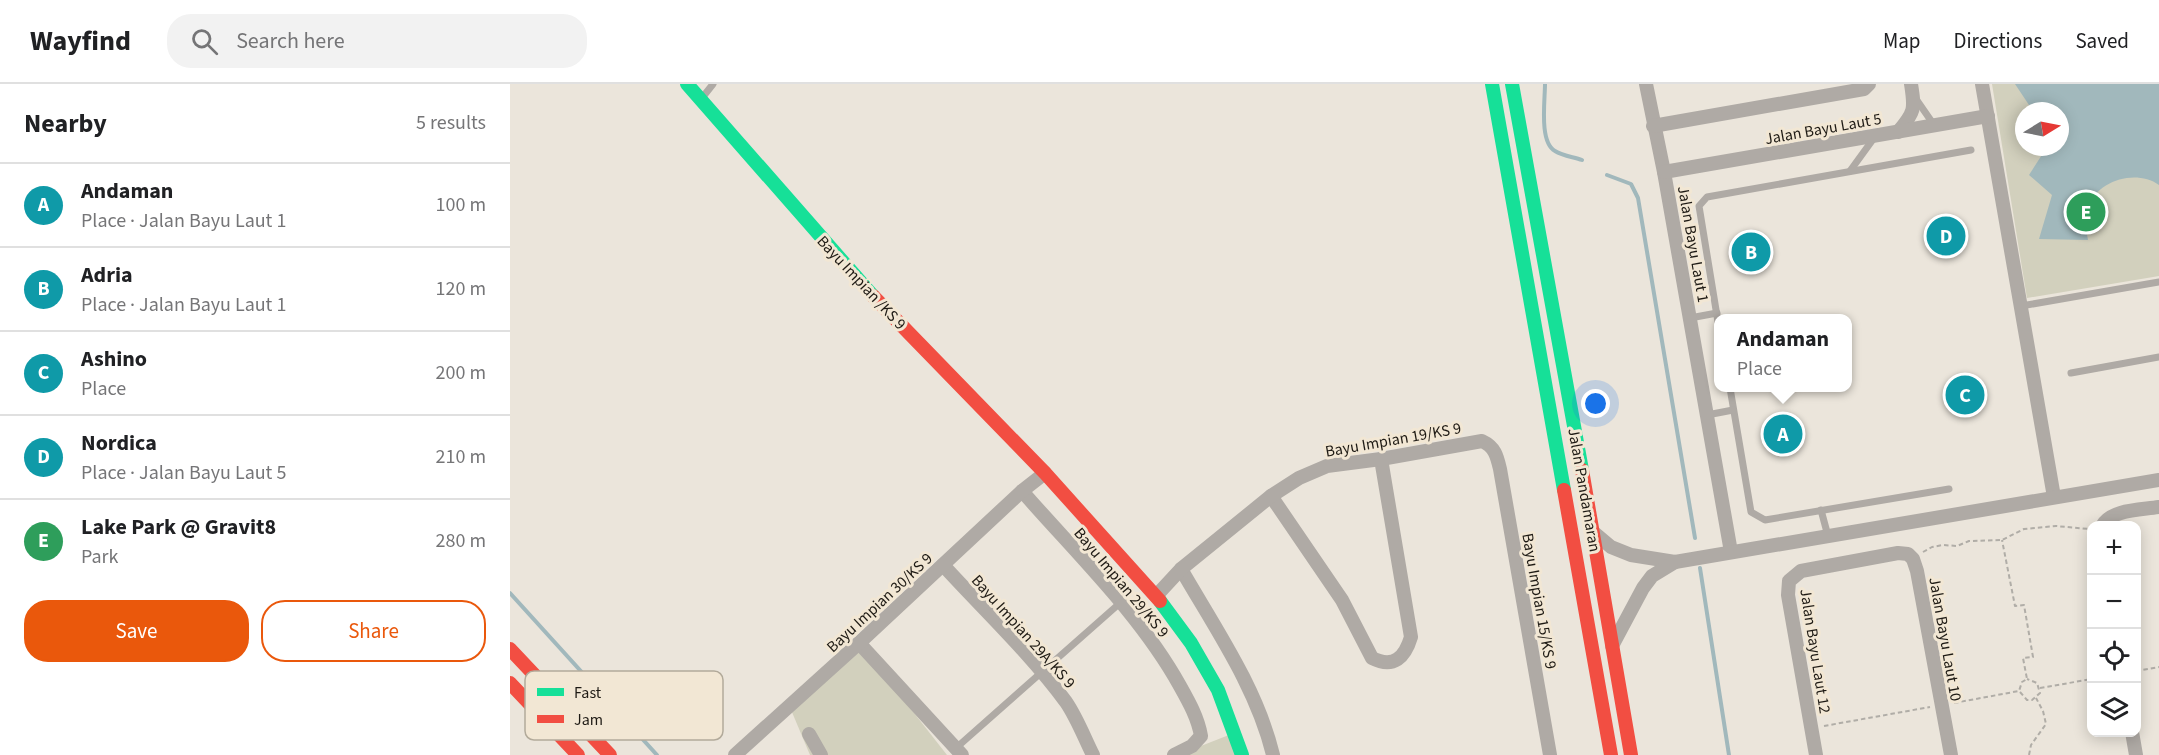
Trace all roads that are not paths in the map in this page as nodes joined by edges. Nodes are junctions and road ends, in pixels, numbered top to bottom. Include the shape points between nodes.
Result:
1 (687, 84) edge
2 (714, 84) edge
3 (1492, 84) edge
4 (1512, 84) edge
5 (1646, 84) edge
6 (1869, 84) edge
7 (1982, 84) edge
8 (1911, 89) edge
9 (701, 99) junction
10 (1988, 116) junction
11 (1934, 125) junction
12 (1653, 126) junction
13 (1898, 132) junction
14 (1875, 136) junction
15 (1971, 150) dead end
16 (1850, 171) junction
17 (1664, 172) junction
18 (2159, 282) edge
19 (2021, 306) junction
20 (1717, 313) joint
21 (1690, 318) junction
22 (2159, 357) edge
23 (2071, 373) dead end
24 (1731, 392) edge
25 (1733, 410) junction
26 (1707, 415) junction
27 (1496, 453) joint
28 (1381, 459) junction
29 (1045, 473) junction
30 (2159, 480) edge
31 (1949, 489) dead end
32 (1022, 491) junction
33 (1271, 496) junction
34 (2054, 497) junction
35 (2159, 507) edge
36 (1821, 510) junction
37 (2105, 521) edge
38 (1592, 531) junction
39 (1828, 536) junction
40 (1731, 552) junction
41 (1675, 562) junction
42 (1850, 562) joint
43 (943, 565) junction
44 (1182, 569) junction
45 (1156, 596) junction
46 (1120, 603) junction
47 (859, 643) junction
48 (1612, 646) junction
49 (510, 649) edge
50 (531, 671) edge
51 (1042, 673) junction
52 (510, 683) edge
53 (525, 699) edge
54 (809, 734) dead end
55 (2133, 737) edge
56 (564, 740) edge
57 (596, 740) edge
58 (959, 751) edge
59 (1550, 754) edge
60 (578, 755) edge
61 (610, 755) edge
62 (735, 755) edge
63 (821, 755) edge
64 (1093, 755) edge
65 (1174, 755) edge
66 (1242, 755) edge
67 (1273, 755) edge
68 (1535, 755) edge
69 (1611, 755) edge
70 (1631, 755) edge
71 (1816, 755) edge
72 (1951, 755) edge
73 (2136, 755) edge

1 - 9 main road, Bayu Impian /KS 9
2 - 9 lane
3 - 69 main road, Jalan Pandamaran
4 - 38 main road, Jalan Pandamaran
5 - 12 street, Jalan Bayu Laut 1
6 - 12 street via 1864,89
7 - 10 street
8 - 11 lane
8 - 13 street via 1915,108
9 - 29 main road, Bayu Impian /KS 9 via 869,292
10 - 11 street, Jalan Bayu Laut 5
10 - 19 street
11 - 13 street, Jalan Bayu Laut 5
12 - 17 street, Jalan Bayu Laut 1
13 - 14 street, Jalan Bayu Laut 5
14 - 16 lane
14 - 17 street, Jalan Bayu Laut 5
15 - 16 lane
16 - 20 lane via 1707,197 1699,206
17 - 21 street, Jalan Bayu Laut 1
18 - 19 lane
19 - 34 street
20 - 21 lane
21 - 26 street, Jalan Bayu Laut 1
22 - 23 lane
24 - 25 lane
25 - 26 lane
25 - 36 lane via 1751,512 1765,520
26 - 40 street, Jalan Bayu Laut 1
27 - 28 street, Bayu Impian 19/KS 9 via 1482,441
27 - 59 street, Bayu Impian 15/KS 9
28 - 33 street, Bayu Impian 19/KS 9 via 1328,466
28 - 33 street via 1411,637 1406,651 1397,660 1382,663 1372,658 1342,600
29 - 32 street, Bayu Impian 30/KS 9
29 - 45 main road, Bayu Impian /KS 9
30 - 34 street
31 - 36 lane
32 - 43 street, Bayu Impian 30/KS 9
32 - 46 street, Bayu Impian 29/KS 9
33 - 44 street, Bayu Impian 19/KS 9
34 - 39 street
35 - 37 street via 2114,515
36 - 39 lane
38 - 41 street via 1611,547 1631,555
38 - 48 main road, Jalan Pandamaran
39 - 40 street
40 - 41 street
41 - 48 street via 1652,576 1642,588
42 - 71 street, Jalan Bayu Laut 12 via 1801,571 1789,581 1788,595
42 - 72 street, Jalan Bayu Laut 10 via 1898,553 1913,559
43 - 47 street, Bayu Impian 30/KS 9
43 - 51 street, Bayu Impian 29A/KS 9
44 - 45 street, Bayu Impian 19/KS 9
44 - 67 street via 1246,683
45 - 66 main road, Bayu Impian /KS 9 via 1191,643 1218,690
46 - 51 lane
46 - 65 street, Bayu Impian 29/KS 9 via 1170,669 1199,723 1201,736 1197,742
47 - 58 street
47 - 62 street, Bayu Impian 30/KS 9
48 - 70 main road, Jalan Pandamaran
49 - 50 main road
51 - 58 lane
51 - 64 street, Bayu Impian 29A/KS 9 via 1067,703
52 - 53 main road
54 - 63 street
55 - 73 street
56 - 60 main road
57 - 61 main road
59 - 68 street

